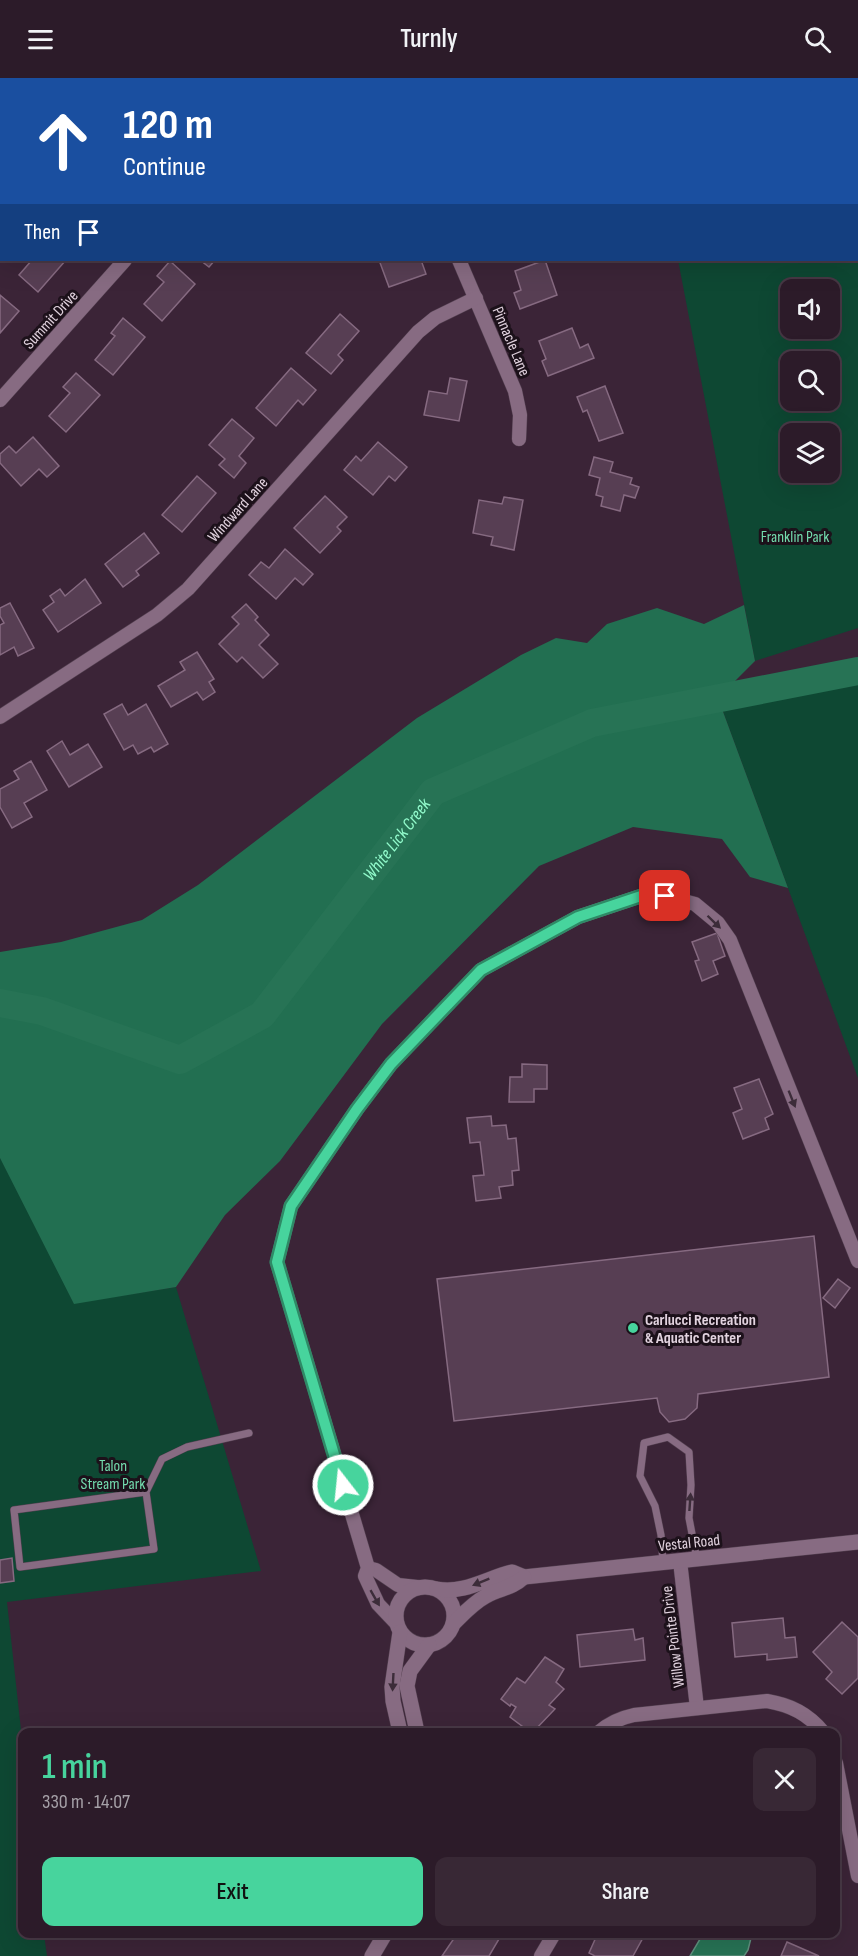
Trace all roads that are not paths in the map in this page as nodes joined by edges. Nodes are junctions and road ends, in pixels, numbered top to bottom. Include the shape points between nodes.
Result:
1 (124, 261) edge
2 (459, 261) edge
3 (476, 298) junction
4 (0, 400) edge
5 (519, 438) dead end
6 (0, 717) edge
7 (858, 1261) edge
8 (249, 1432) dead end
9 (146, 1492) junction
10 (858, 1542) edge
11 (697, 1560) junction
12 (680, 1562) junction
13 (663, 1563) junction
14 (368, 1568) junction
15 (524, 1577) junction
16 (417, 1587) junction
17 (437, 1589) junction
18 (453, 1624) junction
19 (398, 1628) junction
20 (429, 1645) junction
21 (697, 1708) junction
22 (399, 1728) edge
23 (416, 1728) edge
24 (604, 1728) edge
25 (820, 1728) edge
26 (840, 1784) edge
27 (858, 1876) edge
28 (383, 1938) edge
29 (552, 1938) edge
30 (372, 1956) edge
31 (542, 1956) edge

1 - 4 street, Summit Drive
2 - 3 street, Pinnacle Lane
3 - 5 street, Pinnacle Lane via 515,391
3 - 6 street, Windward Lane via 435,318 418,332 188,589 157,615
14 -> 7 street via 277,1262 291,1206 357,1109 391,1064 481,970 578,917 641,896 665,896 695,904 718,923 730,940
8 - 9 lane via 187,1447 162,1460
9 - 9 lane via 14,1510 20,1567 154,1549
10 - 11 street, Vestal Road
11 - 12 street, Vestal Road
11 -> 13 lane via 689,1518 689,1452 668,1437 644,1443 640,1476 655,1506
12 - 13 street, Vestal Road
12 - 21 street, Willow Pointe Drive
13 - 15 street, Vestal Road
14 - 16 street via 398,1585
14 -> 19 street via 365,1576 375,1598
15 -> 17 street, Vestal Road via 512,1572 464,1589
15 - 18 street, Vestal Road via 514,1586 475,1602
16 - 17 street
16 - 19 street via 404,1594 398,1603
17 - 18 street via 453,1605
18 - 20 street via 444,1639
19 - 20 street via 414,1644
19 -> 22 street via 392,1687
20 - 23 street via 410,1671 407,1686
21 - 24 street via 623,1718
21 - 25 street via 760,1701 780,1703 797,1709
26 - 27 street
28 - 30 street
29 - 31 street

